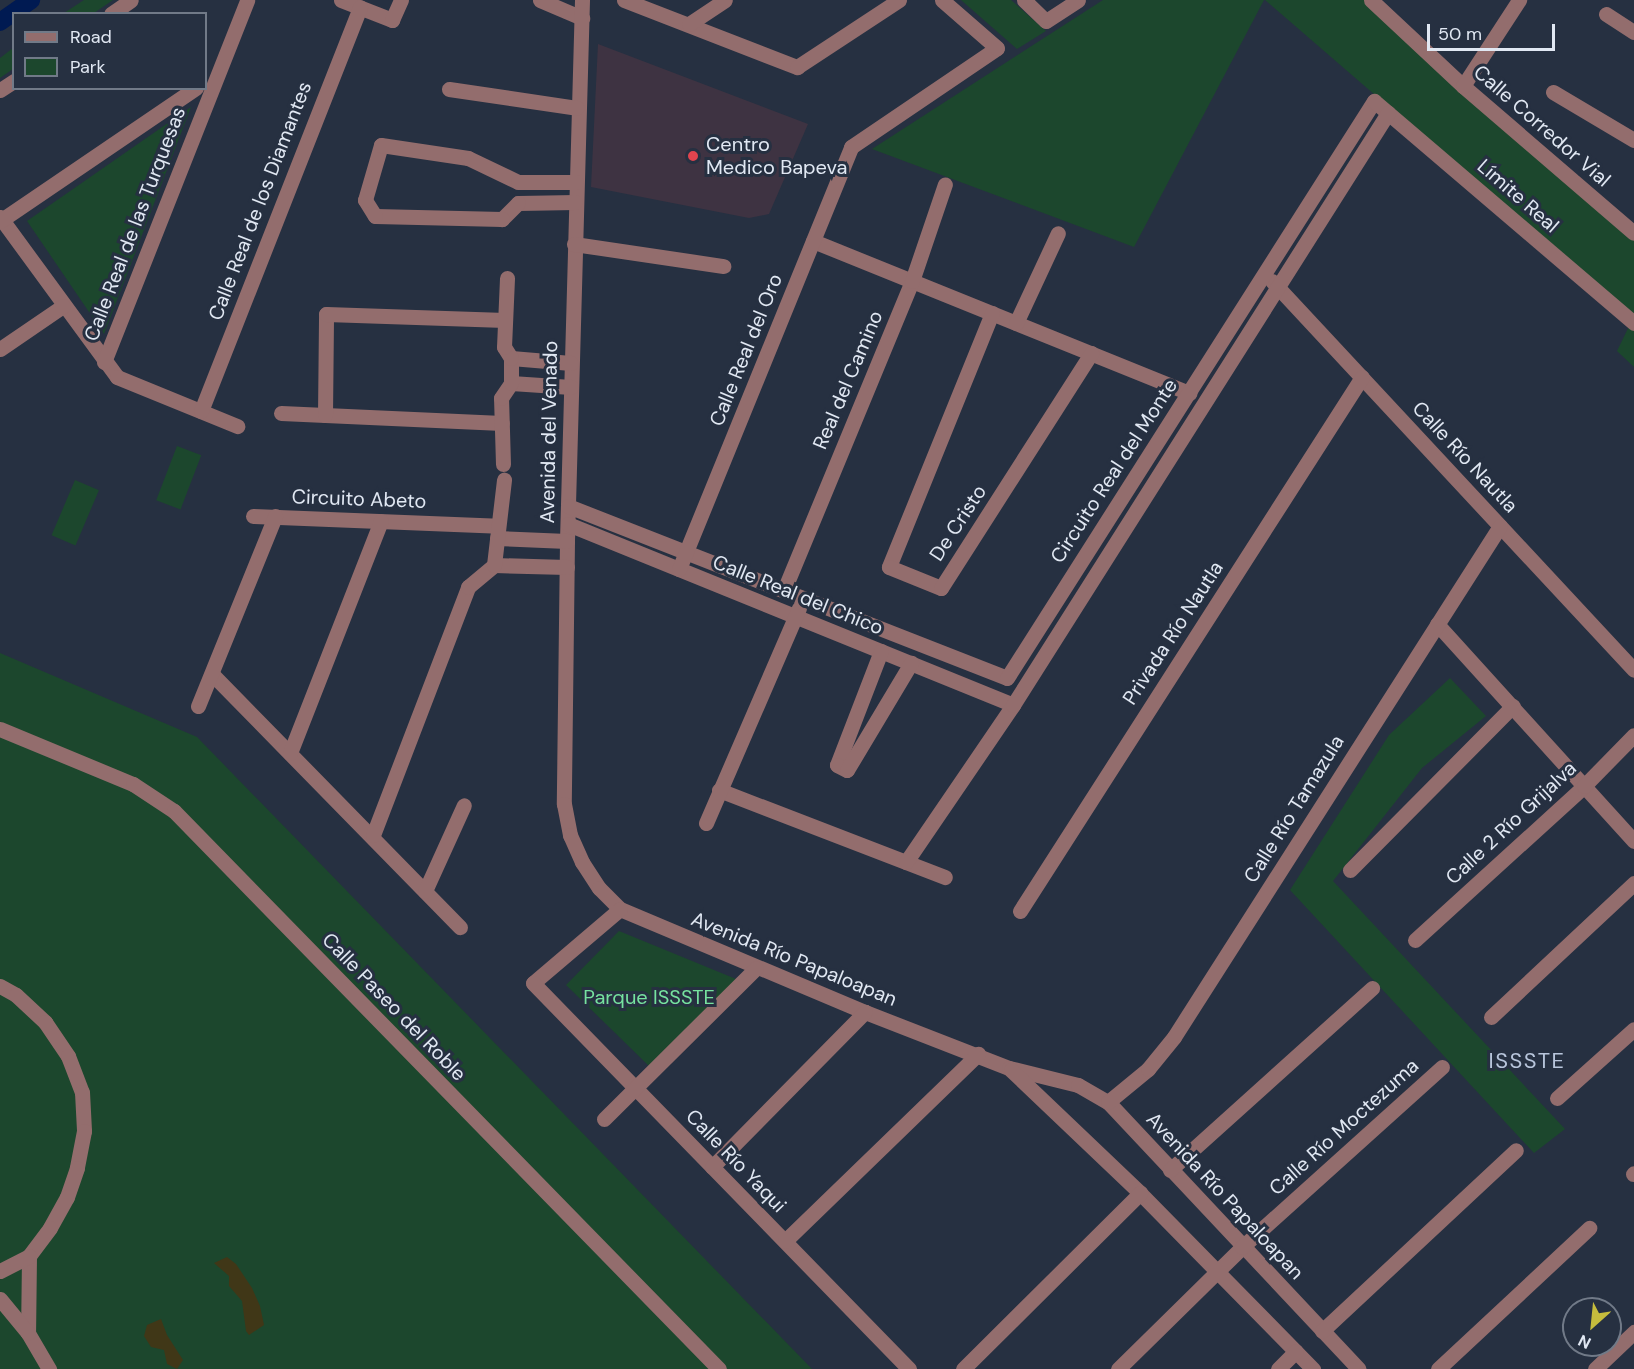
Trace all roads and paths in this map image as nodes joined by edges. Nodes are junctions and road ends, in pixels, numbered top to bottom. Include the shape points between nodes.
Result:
1 (131, 0) edge
2 (247, 0) edge
3 (341, 0) edge
4 (401, 0) edge
5 (540, 0) edge
6 (582, 0) edge
7 (624, 0) edge
8 (725, 0) edge
9 (899, 0) edge
10 (942, 0) edge
11 (1024, 0) edge
12 (1078, 0) edge
13 (1371, 0) edge
14 (1520, 0) edge
15 (360, 7) junction
16 (114, 12) edge
17 (1606, 14) dead end
18 (582, 18) junction
19 (689, 24) junction
20 (1634, 32) edge
21 (210, 79) edge
22 (1464, 86) junction
23 (449, 89) dead end
24 (193, 90) edge
25 (206, 90) edge
26 (1553, 92) dead end
27 (1374, 101) joint
28 (577, 108) junction
29 (1388, 113) junction
30 (1634, 140) edge
31 (518, 182) junction
32 (576, 182) junction
33 (945, 184) dead end
34 (575, 202) junction
35 (518, 203) junction
36 (1, 219) edge
37 (1058, 233) dead end
38 (1634, 233) edge
39 (813, 241) junction
40 (574, 244) junction
41 (723, 266) dead end
42 (1265, 273) junction
43 (507, 278) dead end
44 (912, 281) junction
45 (1278, 287) junction
46 (63, 306) junction
47 (992, 314) junction
48 (505, 320) junction
49 (1016, 323) junction
50 (1634, 323) edge
51 (0, 349) edge
52 (1091, 353) junction
53 (511, 358) junction
54 (104, 362) junction
55 (572, 363) junction
56 (1362, 377) junction
57 (511, 383) junction
58 (571, 387) junction
59 (1189, 393) junction
60 (201, 411) junction
61 (281, 413) dead end
62 (325, 415) junction
63 (502, 423) junction
64 (237, 426) dead end
65 (568, 506) junction
66 (253, 516) dead end
67 (275, 516) junction
68 (381, 521) junction
69 (568, 524) junction
70 (1500, 526) junction
71 (498, 532) junction
72 (567, 541) junction
73 (687, 552) junction
74 (494, 566) junction
75 (567, 567) junction
76 (679, 569) junction
77 (784, 590) junction
78 (803, 597) junction
79 (796, 616) junction
80 (1437, 624) junction
81 (881, 651) junction
82 (911, 663) junction
83 (1632, 664) edge
84 (213, 675) junction
85 (1012, 705) junction
86 (198, 706) dead end
87 (1513, 706) junction
88 (0, 729) edge
89 (1634, 735) edge
90 (17, 736) junction
91 (0, 741) edge
92 (290, 753) junction
93 (1584, 786) junction
94 (719, 790) junction
95 (464, 805) dead end
96 (706, 823) dead end
97 (373, 835) junction
98 (1634, 841) edge
99 (582, 862) joint
100 (906, 862) junction
101 (1350, 870) dead end
102 (945, 877) dead end
103 (1634, 883) edge
104 (425, 891) junction
105 (620, 909) junction
106 (1020, 911) dead end
107 (460, 927) dead end
108 (1415, 940) dead end
109 (756, 968) junction
110 (0, 986) edge
111 (1372, 988) dead end
112 (865, 1012) junction
113 (1491, 1017) dead end
114 (1634, 1029) edge
115 (978, 1054) junction
116 (1442, 1067) dead end
117 (1009, 1068) junction
118 (634, 1087) junction
119 (1557, 1098) dead end
120 (1108, 1102) junction
121 (604, 1119) dead end
122 (1516, 1150) dead end
123 (712, 1167) junction
124 (1170, 1170) junction
125 (1140, 1193) junction
126 (1589, 1228) dead end
127 (785, 1241) junction
128 (1242, 1247) junction
129 (28, 1256) junction
130 (1217, 1270) junction
131 (0, 1271) edge
132 (0, 1299) edge
133 (1322, 1330) junction
134 (28, 1333) junction
135 (1633, 1335) edge
136 (1296, 1351) junction
137 (49, 1369) edge
138 (719, 1369) edge
139 (909, 1369) edge
140 (963, 1369) edge
141 (1118, 1369) edge
142 (1278, 1369) edge
143 (1313, 1369) edge
144 (1359, 1369) edge
145 (1438, 1369) edge
146 (1594, 1369) edge

1 - 16 street
2 - 21 street, Calle Real de las Turquesas
3 - 15 street
4 - 15 street via 392,20
5 - 18 street
6 - 18 street, Avenida del Venado
7 - 19 street
8 - 19 street
9 - 19 street via 797,67
10 - 39 street, Calle Real del Oro via 998,48 851,147
11 - 12 street via 1046,21
13 - 22 street, Calle Corredor Vial
14 - 22 street
15 - 60 street, Calle Real de los Diamantes
17 - 20 street
18 - 28 street, Avenida del Venado
22 - 38 street, Calle Corredor Vial
23 - 28 street
24 - 36 street
25 - 54 street, Calle Real de las Turquesas
26 - 30 street
27 - 29 street, Límite Real
27 - 42 street, Circuito Real del Monte
28 - 32 street, Avenida del Venado
29 - 45 street, Circuito Real del Monte
29 - 50 street, Límite Real
31 - 32 street
31 - 35 street
31 - 35 street via 468,158 381,145 365,200 375,216 502,219
32 - 34 street, Avenida del Venado
33 - 44 street, Real del Camino
34 - 35 street
34 - 40 street, Avenida del Venado
36 - 46 street
37 - 49 street
39 - 44 street
39 - 73 street, Calle Real del Oro
40 - 41 street
40 - 55 street, Avenida del Venado
42 - 45 street, Calle Río Nautla
42 - 59 street, Circuito Real del Monte
43 - 48 street
44 - 47 street
44 - 77 street, Real del Camino
45 - 56 street, Calle Río Nautla
45 - 85 street, Circuito Real del Monte
46 - 51 street
46 - 54 street
47 - 49 street
47 - 52 street, De Cristo via 889,567 941,588
48 - 53 street via 504,347
48 - 62 street via 326,314
49 - 52 street
52 - 59 street
53 - 55 street
53 - 57 street
54 - 60 street via 117,378
55 - 58 street, Avenida del Venado
56 - 70 street, Calle Río Nautla
56 - 106 street, Privada Río Nautla
57 - 58 street
57 - 63 street via 501,398
58 - 65 street, Avenida del Venado
59 - 78 street, Circuito Real del Monte via 1007,678
60 - 64 street
61 - 62 street
62 - 63 street
63 - 71 street
65 - 69 street, Avenida del Venado
65 - 73 street, Circuito Real del Monte
66 - 67 street
67 - 68 street, Circuito Abeto
67 - 84 street, Circuito Abeto
68 - 71 street, Circuito Abeto
68 - 92 street
69 - 72 street, Avenida del Venado
69 - 76 street, Calle Real del Chico
70 - 80 street, Calle Río Tamazula
70 - 83 street, Calle Río Nautla
71 - 72 street, Circuito Abeto
71 - 74 street
72 - 75 street, Avenida del Venado
73 - 76 street, Calle Real del Oro
73 - 77 street, Circuito Real del Monte
74 - 75 street
74 - 97 street via 468,587
75 - 99 street, Avenida del Venado via 564,804 570,835
76 - 79 street, Calle Real del Chico
77 - 78 street, Circuito Real del Monte
78 - 79 street
79 - 81 street, Calle Real del Chico
79 - 94 street
80 - 87 street
80 - 120 street, Calle Río Tamazula via 1174,1037 1148,1069
81 - 82 street, Calle Real del Chico
81 - 82 street via 837,765 847,770
82 - 85 street, Calle Real del Chico
84 - 86 street, Circuito Abeto
84 - 92 street
85 - 100 street, Circuito Real del Monte
87 - 93 street
87 - 101 street
88 - 90 street, Calle Paseo del Roble
89 - 93 street, Calle 2 Río Grijalva
90 - 91 street
90 - 138 street, Calle Paseo del Roble via 133,784 174,812
92 - 97 street
93 - 98 street
93 - 108 street, Calle 2 Río Grijalva
94 - 96 street
94 - 100 street
95 - 104 street
97 - 104 street
99 - 105 street, Avenida Río Papaloapan via 599,888
100 - 102 street
103 - 113 street
104 - 107 street
105 - 109 street, Avenida Río Papaloapan
105 - 118 street, Calle Río Yaqui via 533,983
109 - 112 street, Avenida Río Papaloapan
109 - 118 street
110 - 129 street via 45,1022 68,1056 82,1092 84,1131 78,1168 50,1228
111 - 124 street
112 - 115 street, Avenida Río Papaloapan
112 - 123 street
114 - 119 street
115 - 117 street, Avenida Río Papaloapan
115 - 127 street
116 - 128 street, Calle Río Moctezuma
117 - 120 street, Avenida Río Papaloapan via 1078,1085
117 - 125 street, Avenida Río Papaloapan
118 - 121 street
118 - 123 street, Calle Río Yaqui
120 - 124 street, Avenida Río Papaloapan
122 - 133 street
123 - 127 street, Calle Río Yaqui
124 - 128 street, Avenida Río Papaloapan
125 - 130 street, Avenida Río Papaloapan
125 - 140 street
126 - 145 street
127 - 139 street, Calle Río Yaqui
128 - 130 street, Calle Río Moctezuma
128 - 133 street, Avenida Río Papaloapan
129 - 131 street
129 - 134 street
130 - 136 street, Avenida Río Papaloapan
130 - 141 street, Calle Río Moctezuma
132 - 134 street
133 - 144 street, Avenida Río Papaloapan
134 - 137 street
135 - 146 street
136 - 142 street
136 - 143 street, Avenida Río Papaloapan

